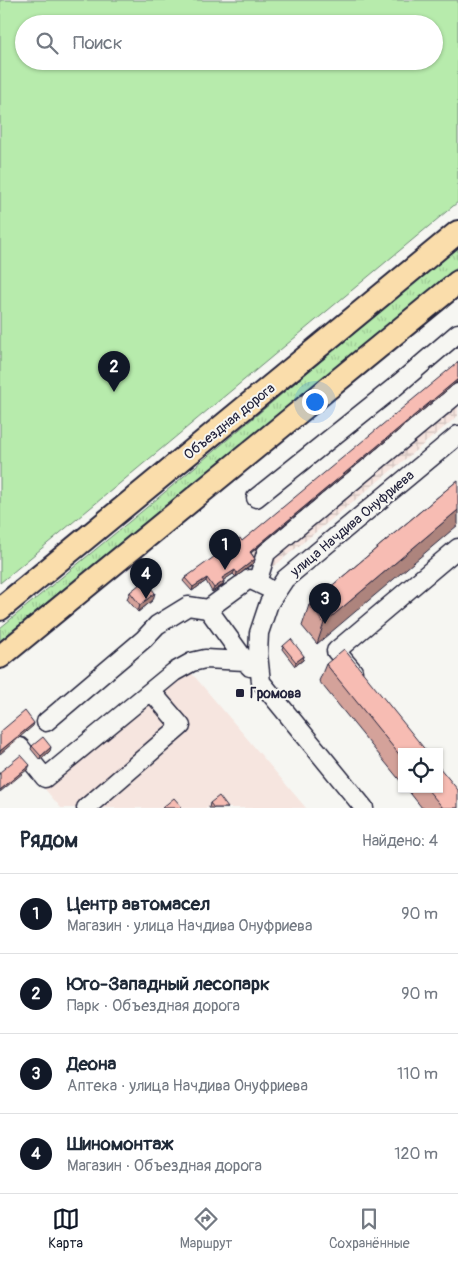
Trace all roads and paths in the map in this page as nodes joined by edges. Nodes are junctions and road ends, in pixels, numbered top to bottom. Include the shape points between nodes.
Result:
1 (458, 232) edge
2 (458, 282) edge
3 (458, 333) edge
4 (458, 393) edge
5 (458, 435) edge
6 (256, 498) dead end
7 (458, 548) edge
8 (257, 583) junction
9 (276, 592) junction
10 (0, 609) edge
11 (208, 610) junction
12 (0, 657) edge
13 (246, 661) junction
14 (261, 682) junction
15 (366, 687) edge
16 (151, 691) junction
17 (46, 722) dead end
18 (0, 764) edge
19 (86, 808) edge
20 (364, 808) edge

1 - 10 main road, Объездная дорога
2 - 12 main road
3 - 6 street
4 - 8 street via 266,553
5 - 9 street, улица Начдива Онуфриева via 286,579
7 - 15 street via 336,651
8 - 9 street
8 - 11 street via 249,579
9 - 14 street, улица Начдива Онуфриева via 262,623 258,654
11 - 13 street
11 - 17 street via 188,606 157,625
13 - 14 street
13 - 16 street via 220,658 192,662
14 - 20 street
16 - 18 street via 45,778 20,747
16 - 19 street via 180,726

